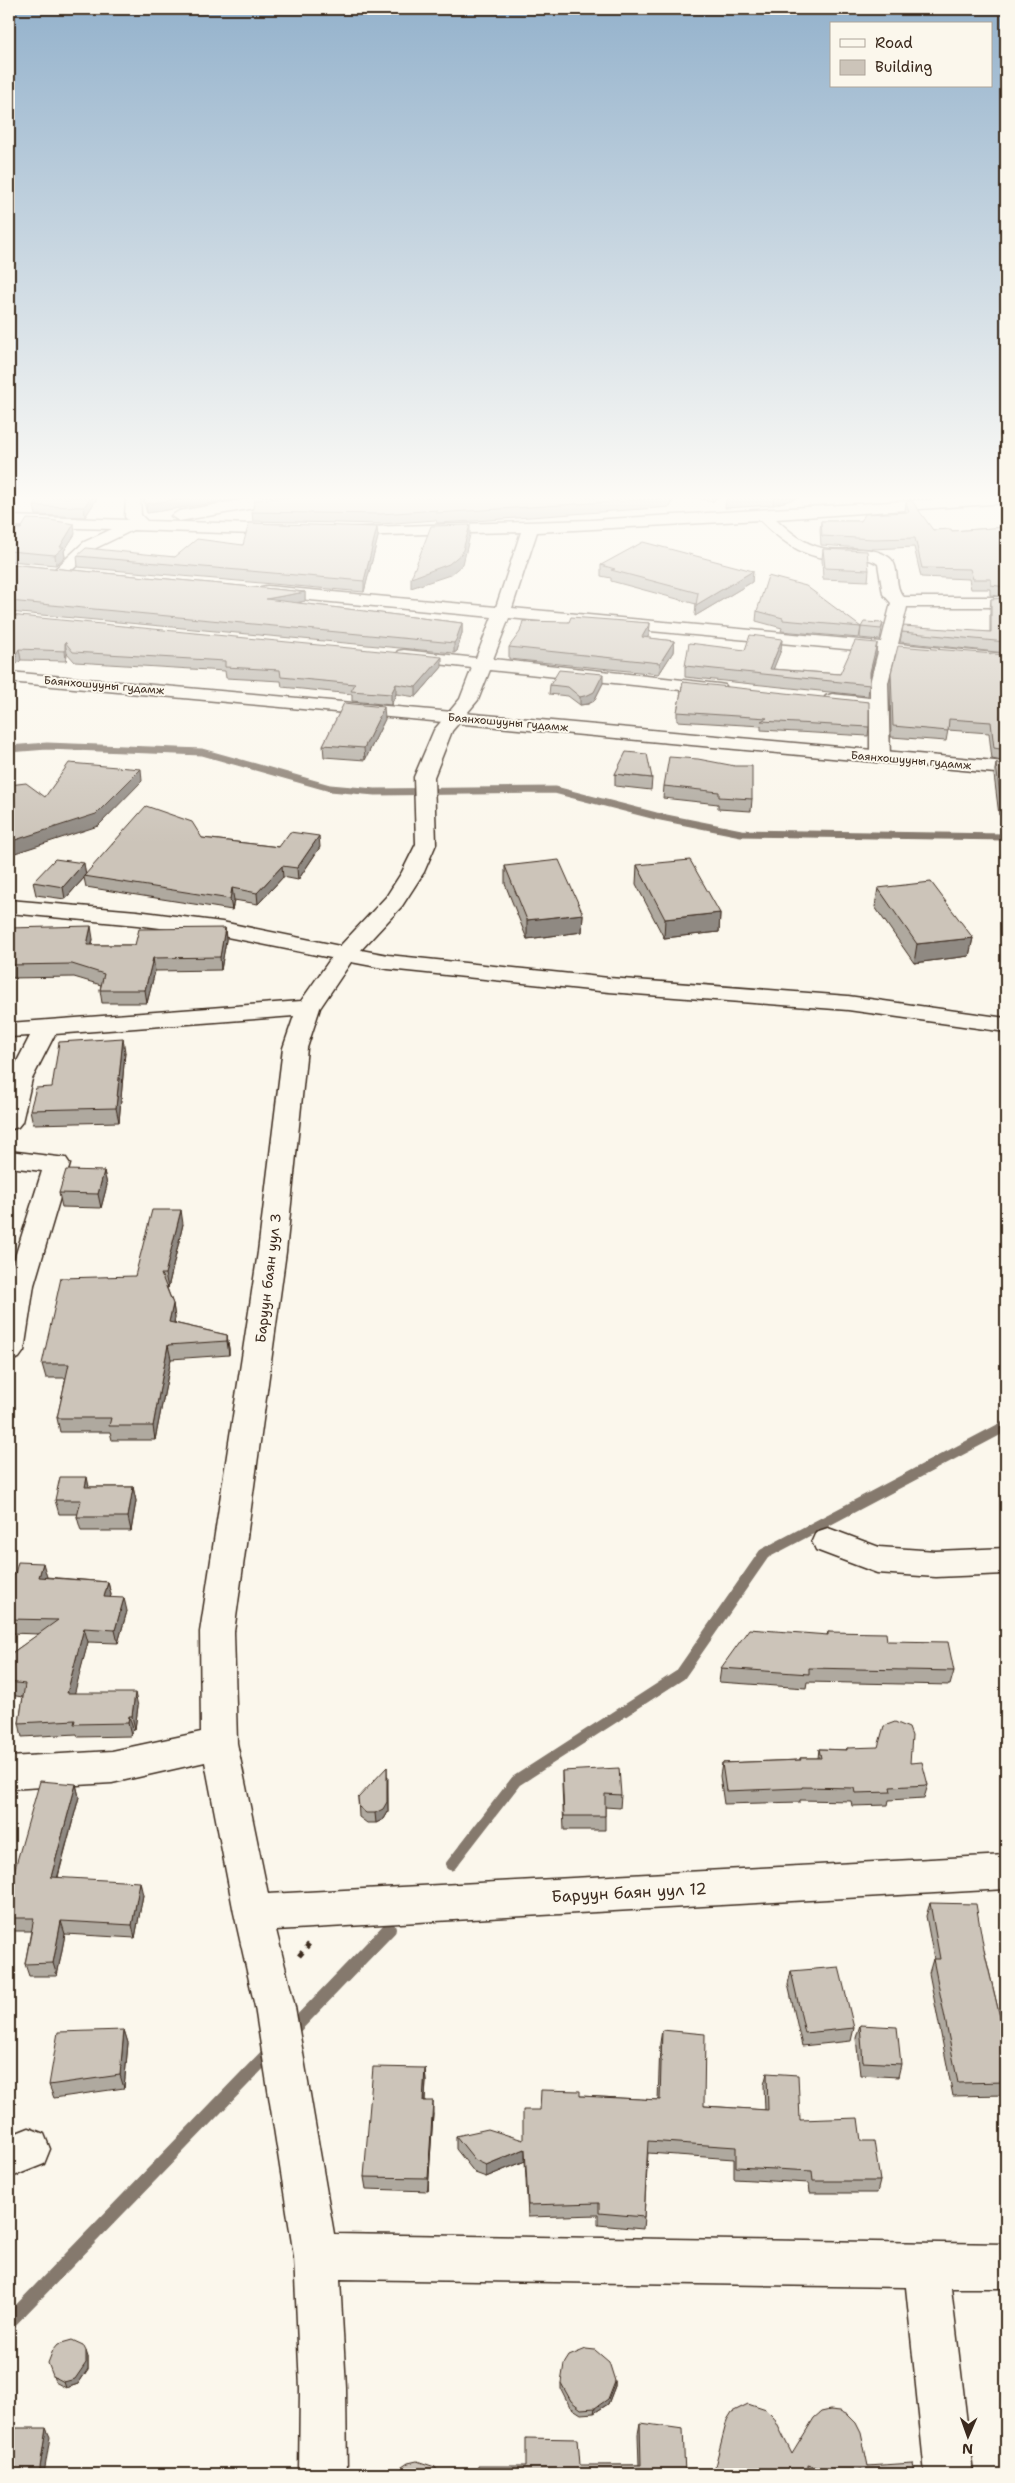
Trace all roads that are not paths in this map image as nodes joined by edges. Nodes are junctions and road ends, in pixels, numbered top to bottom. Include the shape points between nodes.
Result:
1 (491, 613) edge
2 (898, 613) edge
3 (502, 614) junction
4 (889, 650) junction
5 (386, 653) edge
6 (1006, 660) edge
7 (482, 664) junction
8 (9, 678) edge
9 (732, 690) edge
10 (811, 698) edge
11 (880, 705) junction
12 (454, 717) junction
13 (880, 757) junction
14 (1006, 768) edge
15 (9, 906) edge
16 (346, 953) junction
17 (308, 1008) junction
18 (1006, 1025) edge
19 (46, 1028) junction
20 (9, 1030) edge
21 (9, 1122) edge
22 (9, 1159) edge
23 (9, 1351) edge
24 (828, 1541) dead end
25 (1006, 1562) edge
26 (219, 1743) junction
27 (9, 1773) edge
28 (1006, 1872) edge
29 (253, 1913) junction
30 (316, 2256) junction
31 (926, 2265) junction
32 (1006, 2266) edge
33 (323, 2474) edge
34 (949, 2474) edge

1 - 3 street
2 - 4 street
3 - 4 street
3 - 7 street
4 - 6 street
4 - 11 street via 880,683
5 - 7 street
7 - 9 street
7 - 12 street via 469,700
8 - 12 street, Баянхошууны гудамж
10 - 11 street
11 - 13 street
12 - 13 street, Баянхошууны гудамж
12 - 16 street, Баруун баян уул 3 via 442,730 424,777 426,844 414,872 394,901
13 - 14 street, Баянхошууны гудамж
15 - 16 street via 213,928
16 - 17 street, Баруун баян уул 3
16 - 18 street via 388,962 609,985 848,1002
17 - 19 street
17 - 26 street, Баруун баян уул 3 via 295,1048 272,1252 217,1632
19 - 20 street
19 - 21 street via 20,1079
22 - 23 street via 57,1164 20,1285
24 - 25 street via 877,1560 936,1564
26 - 27 street via 112,1767
26 - 29 street, Баруун баян уул 3
28 - 29 street, Баруун баян уул 12
29 - 30 street, Баруун баян уул 3 via 275,2007
30 - 31 street
30 - 33 street, Баруун баян уул 3 via 323,2388
31 - 32 street
31 - 34 street

